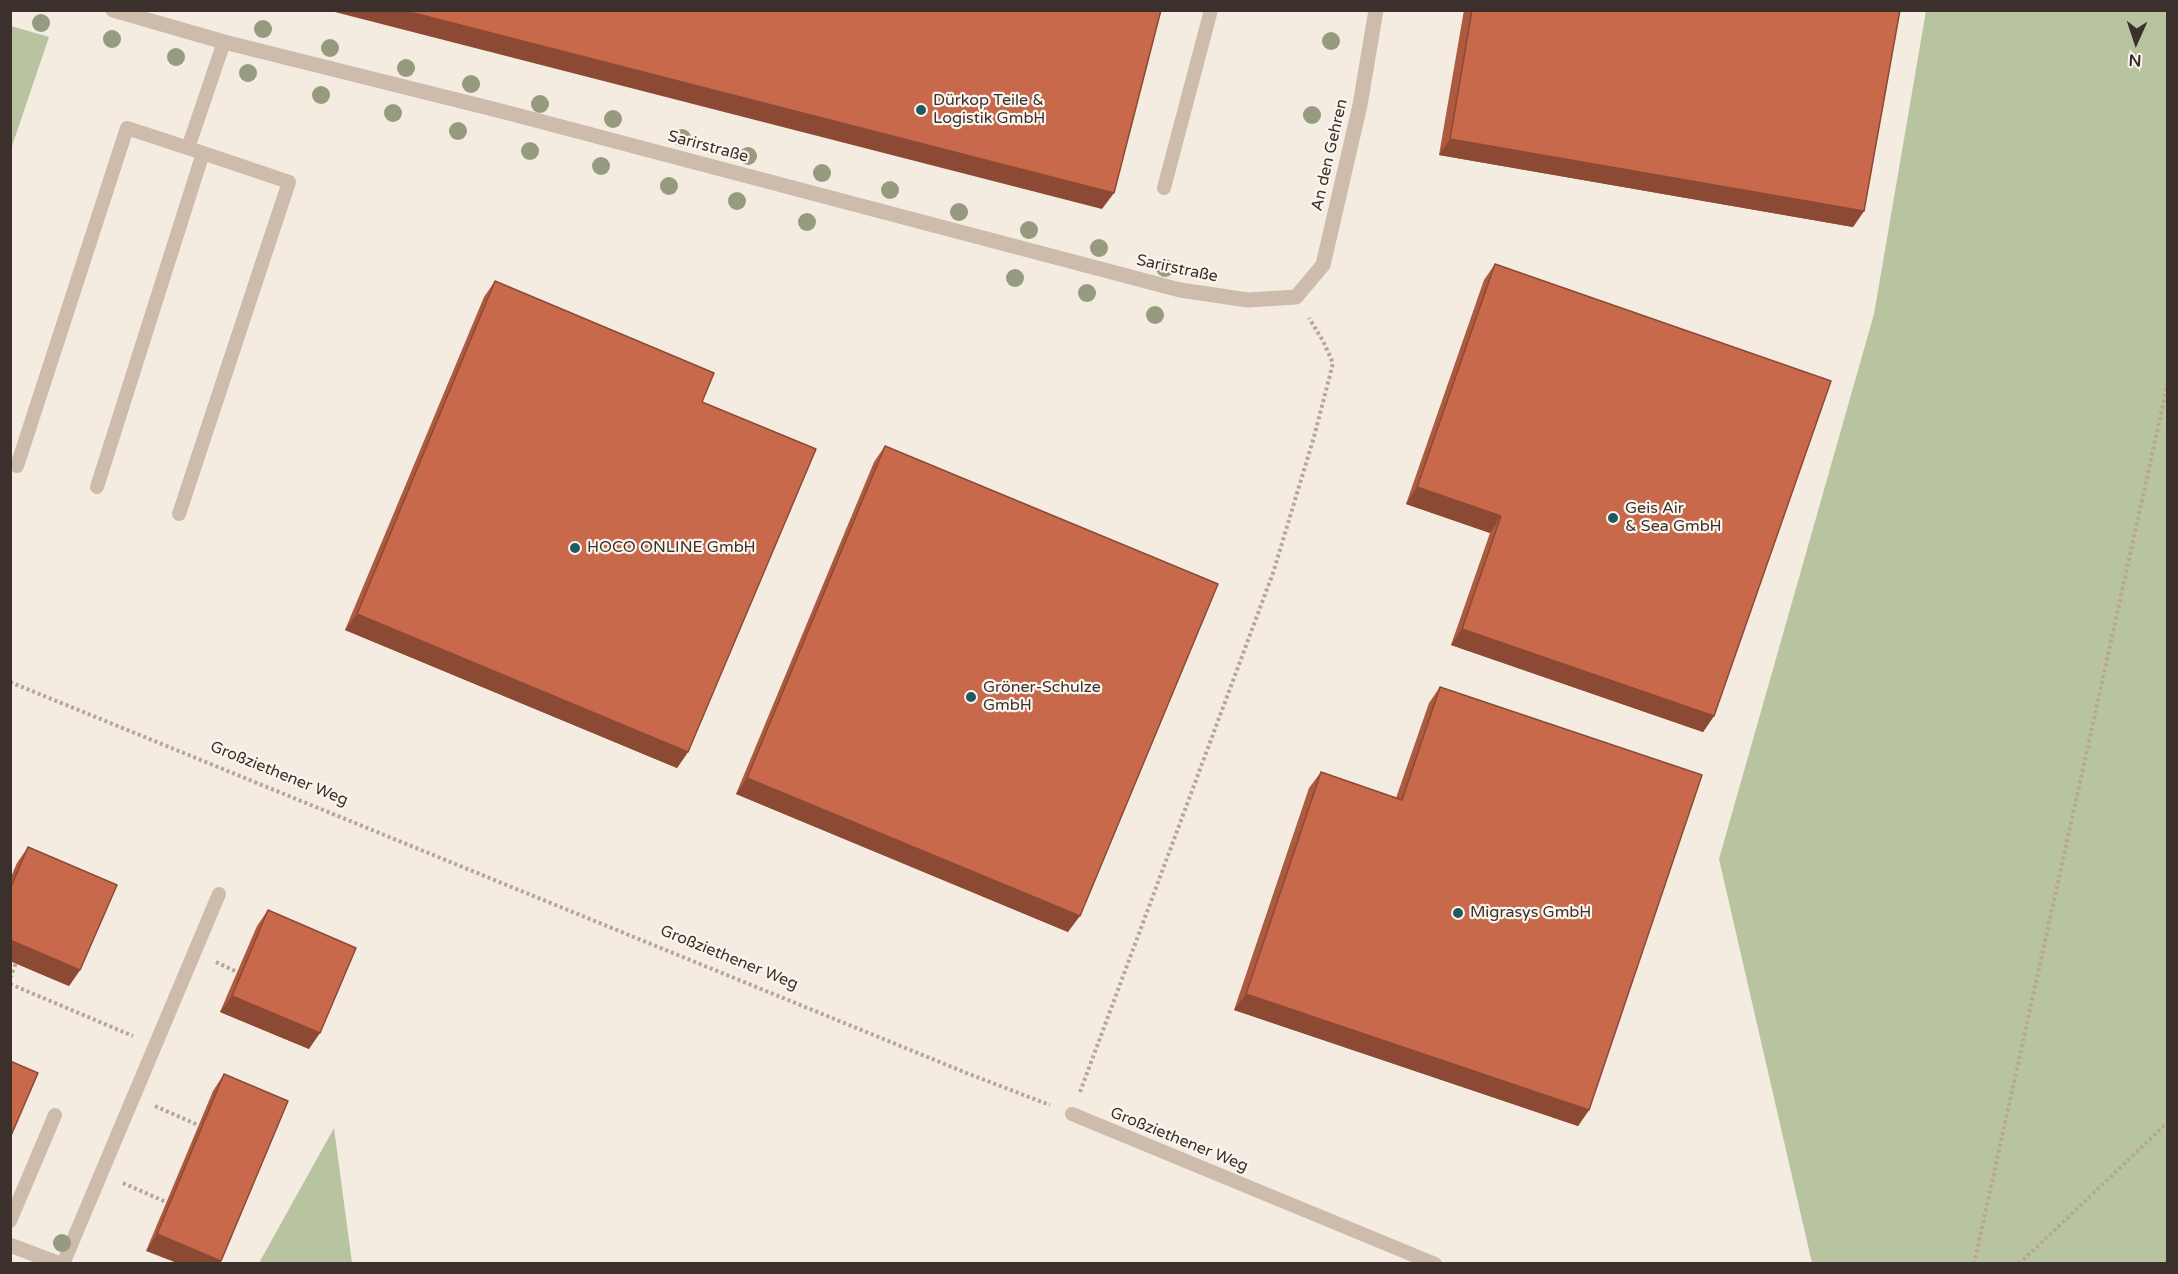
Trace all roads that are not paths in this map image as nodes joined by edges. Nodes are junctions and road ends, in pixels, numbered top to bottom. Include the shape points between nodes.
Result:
1 (113, 10) edge
2 (1211, 10) edge
3 (1376, 10) edge
4 (224, 42) junction
5 (188, 148) junction
6 (203, 153) junction
7 (1164, 188) dead end
8 (1296, 297) joint
9 (17, 466) dead end
10 (97, 487) dead end
11 (179, 514) dead end
12 (219, 894) dead end
13 (1072, 1114) road end
14 (55, 1115) dead end
15 (10, 1221) edge
16 (10, 1245) edge
17 (61, 1263) edge
18 (1434, 1263) edge

1 - 4 street, Sarirstraße
2 - 7 lane
3 - 8 street, An den Gehren via 1360,105 1323,264
4 - 5 lane
4 - 8 street, Sarirstraße via 1180,290 1248,300
5 - 6 lane
5 - 9 lane via 127,128
6 - 10 lane
6 - 11 lane via 290,182
12 - 17 lane
13 - 18 lane, Großziethener Weg
14 - 15 lane
16 - 17 street

